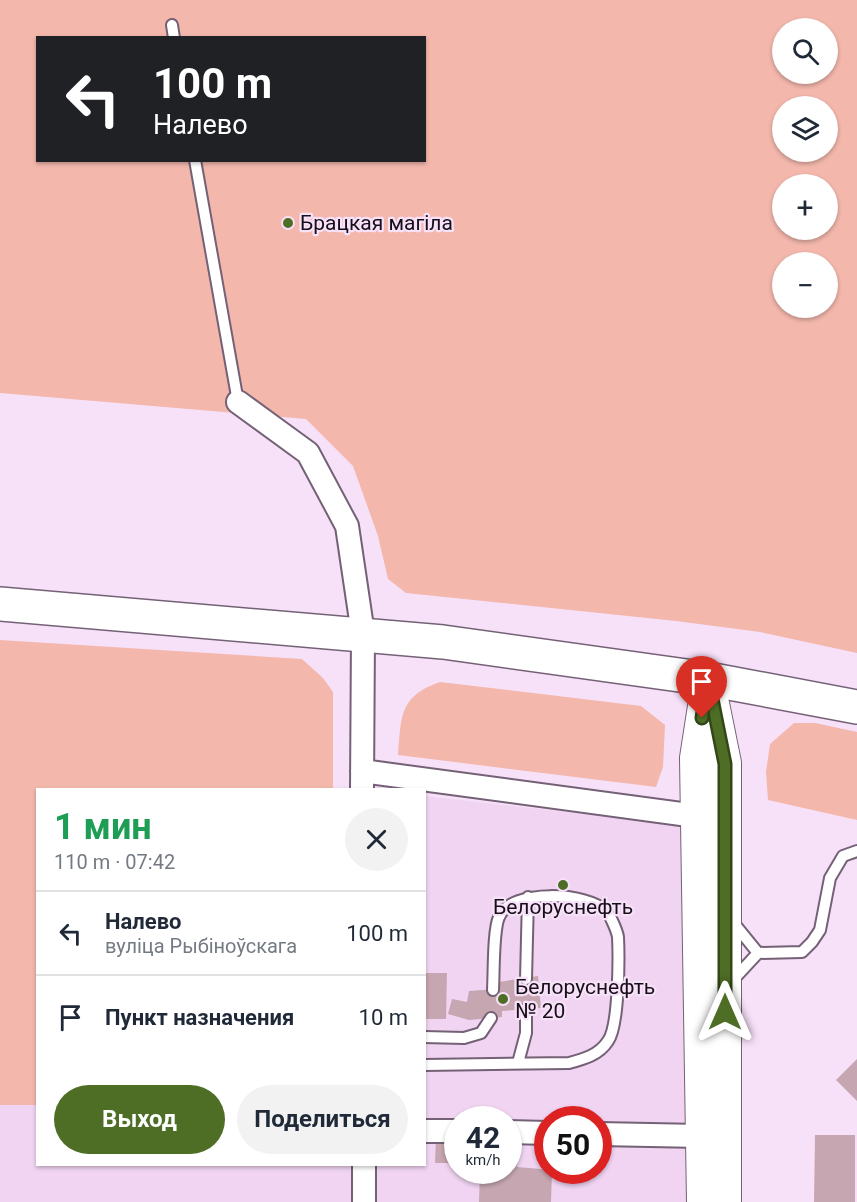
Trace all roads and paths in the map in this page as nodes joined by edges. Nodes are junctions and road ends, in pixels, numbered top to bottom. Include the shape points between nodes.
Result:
1 (172, 25) dead end
2 (174, 36) edge
3 (195, 162) edge
4 (237, 402) joint
5 (0, 604) edge
6 (363, 633) junction
7 (708, 679) junction
8 (857, 707) edge
9 (362, 780) edge
10 (696, 816) junction
11 (857, 851) edge
12 (528, 897) junction
13 (725, 912) junction
14 (758, 953) junction
15 (526, 978) dead end
16 (725, 988) junction
17 (493, 990) dead end
18 (526, 1009) dead end
19 (491, 1018) dead end
20 (426, 1037) edge
21 (518, 1063) junction
22 (426, 1065) edge
23 (426, 1131) edge
24 (444, 1131) edge
25 (612, 1134) edge
26 (701, 1136) junction
27 (364, 1166) edge
28 (364, 1202) edge
29 (703, 1202) edge
30 (725, 1202) edge

1 - 2 lane
3 - 4 lane
4 - 6 street via 308,453 347,526
5 - 6 highway
6 - 7 highway
6 - 9 street
7 - 8 highway
7 - 10 main road via 696,759
7 - 13 main road via 725,764
9 - 10 street
10 - 26 main road
11 - 14 lane via 843,856 830,878 820,930 813,942 802,952
12 - 15 lane
12 - 17 lane via 507,905 498,918
12 - 21 lane via 562,897 593,903 607,913 618,935 615,1025 608,1041 585,1059 569,1063
13 - 14 lane
13 - 16 main road
14 - 16 lane
16 - 30 main road
18 - 21 lane via 526,1033
19 - 20 lane via 481,1033 464,1038
21 - 22 lane
23 - 24 street
25 - 26 street
26 - 29 main road
27 - 28 street

